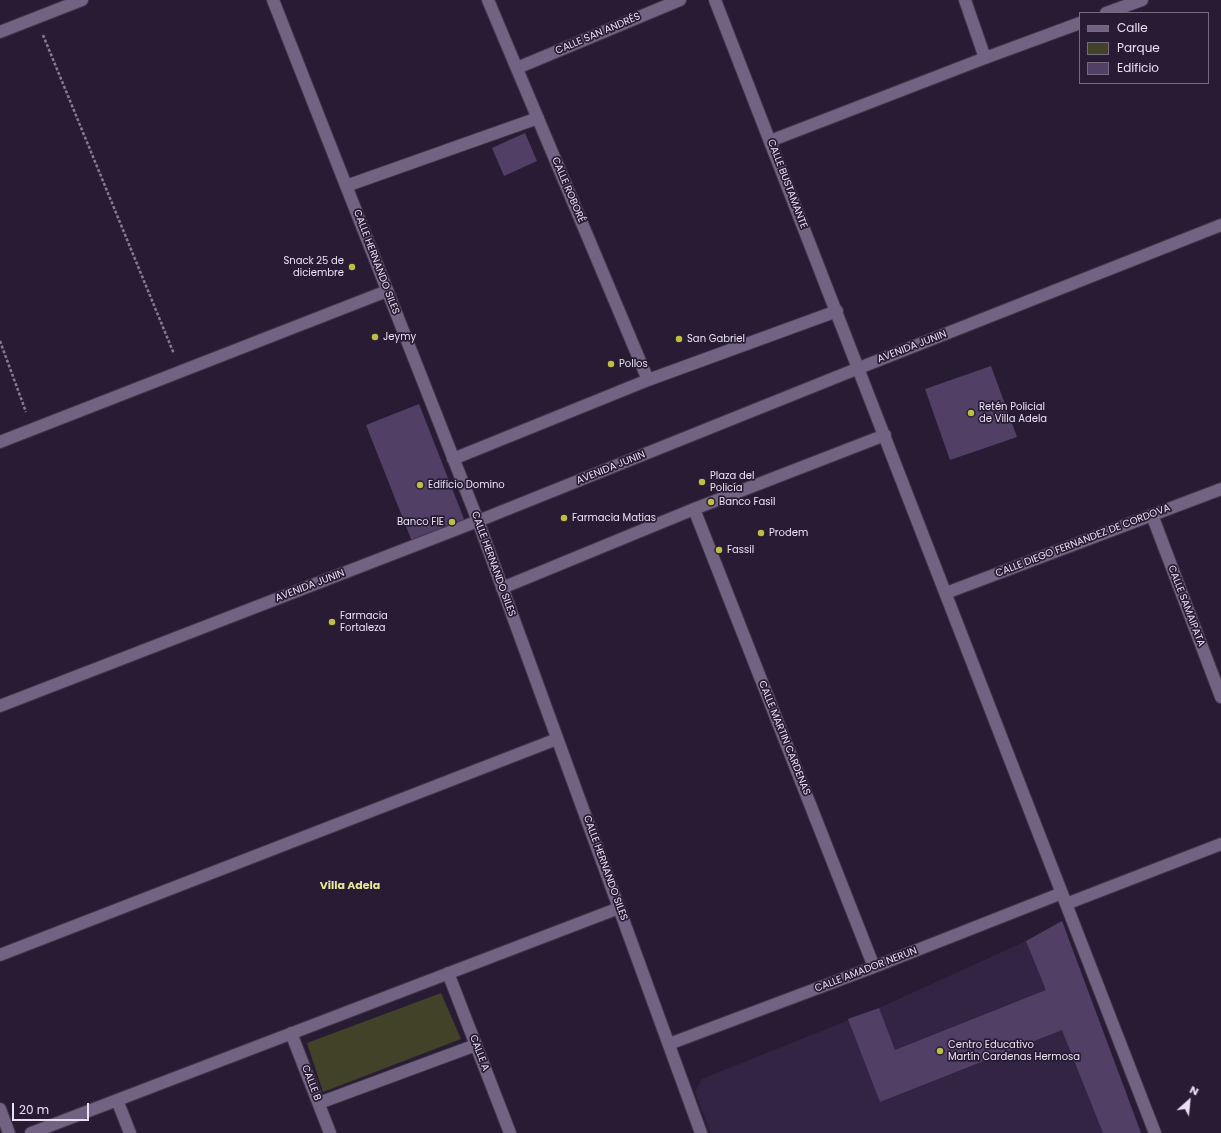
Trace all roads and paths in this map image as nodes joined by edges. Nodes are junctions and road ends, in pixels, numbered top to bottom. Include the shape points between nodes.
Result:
1 (82, 0) edge
2 (273, 0) edge
3 (488, 0) edge
4 (680, 0) edge
5 (715, 0) edge
6 (964, 0) edge
7 (1142, 0) edge
8 (1109, 12) edge
9 (36, 18) junction
10 (1079, 23) edge
11 (0, 32) edge
12 (985, 58) junction
13 (517, 68) junction
14 (538, 118) junction
15 (770, 141) junction
16 (346, 186) junction
17 (1221, 225) edge
18 (387, 291) junction
19 (837, 311) junction
20 (0, 341) edge
21 (859, 368) junction
22 (181, 372) junction
23 (648, 380) junction
24 (32, 430) junction
25 (885, 435) junction
26 (0, 442) edge
27 (453, 459) junction
28 (1221, 489) edge
29 (694, 509) junction
30 (1152, 515) junction
31 (478, 521) junction
32 (502, 588) junction
33 (946, 593) junction
34 (1221, 697) edge
35 (0, 706) edge
36 (557, 738) junction
37 (1221, 844) edge
38 (1064, 899) junction
39 (619, 908) junction
40 (0, 955) edge
41 (874, 967) junction
42 (448, 973) junction
43 (291, 1033) junction
44 (669, 1044) junction
45 (476, 1045) junction
46 (117, 1100) junction
47 (318, 1103) junction
48 (0, 1109) edge
49 (9, 1133) edge
50 (31, 1133) edge
51 (130, 1133) edge
52 (330, 1133) edge
53 (510, 1133) edge
54 (701, 1133) edge
55 (1155, 1133) edge

1 - 9 street
2 - 16 street, CALLE HERNANDO SILES
3 - 13 street, CALLE ROBORÉ
4 - 13 street, CALLE SAN ANDRÉS
5 - 15 street, CALLE BUSTAMANTE
6 - 12 street
7 - 8 street
9 - 11 street
9 - 22 path
10 - 12 street
12 - 15 street
13 - 14 street, CALLE ROBORÉ
14 - 16 street
14 - 23 street, CALLE ROBORÉ
15 - 19 street, CALLE BUSTAMANTE
16 - 18 street, CALLE HERNANDO SILES
17 - 21 street, AVENIDA JUNIN
18 - 22 street
18 - 27 street, CALLE HERNANDO SILES
19 - 21 street, CALLE BUSTAMANTE
19 - 23 street
20 - 24 path
21 - 25 street, CALLE BUSTAMANTE
21 - 31 street, AVENIDA JUNIN
22 - 24 street
23 - 27 street
24 - 26 street
25 - 29 street
25 - 33 street, CALLE BUSTAMANTE
27 - 31 street, CALLE HERNANDO SILES
28 - 30 street, CALLE DIEGO FERNANDEZ DE CORDOVA
29 - 32 street
29 - 41 street, CALLE MARTIN CARDENAS
30 - 33 street, CALLE DIEGO FERNANDEZ DE CORDOVA
30 - 34 street, CALLE SAMAIPATA
31 - 32 street, CALLE HERNANDO SILES
31 - 35 street, AVENIDA JUNIN
32 - 36 street, CALLE HERNANDO SILES
33 - 38 street, CALLE BUSTAMANTE
36 - 39 street, CALLE HERNANDO SILES
36 - 40 street
37 - 38 street, CALLE AMADOR NERUN
38 - 41 street, CALLE AMADOR NERUN
38 - 55 street, CALLE BUSTAMANTE
39 - 42 street
39 - 44 street, CALLE HERNANDO SILES
41 - 44 street, CALLE AMADOR NERUN
42 - 43 street
42 - 45 street, CALLE A
43 - 46 street
43 - 47 street, CALLE B
44 - 54 street, CALLE HERNANDO SILES
45 - 47 street
45 - 53 street, CALLE A
46 - 50 street
46 - 51 street
47 - 52 street, CALLE B
48 - 49 street

